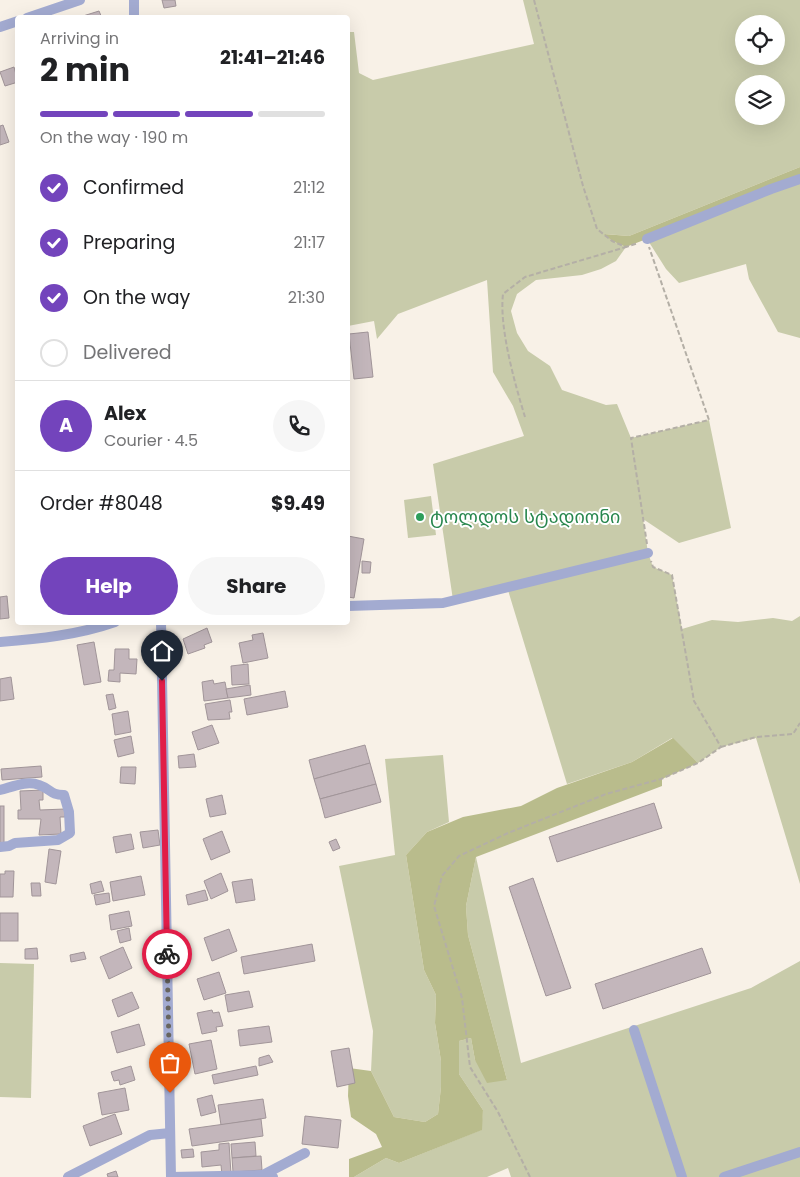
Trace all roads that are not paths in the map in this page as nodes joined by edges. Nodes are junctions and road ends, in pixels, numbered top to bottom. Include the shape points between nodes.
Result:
1 (80, 0) edge
2 (134, 0) edge
3 (36, 15) edge
4 (134, 15) edge
5 (15, 22) edge
6 (0, 26) edge
7 (800, 179) edge
8 (647, 240) road end
9 (648, 553) road end
10 (350, 606) edge
11 (106, 625) edge
12 (161, 625) edge
13 (0, 642) edge
14 (0, 790) edge
15 (0, 847) edge
16 (634, 1030) dead end
17 (170, 1133) junction
18 (800, 1152) edge
19 (305, 1154) dead end
20 (268, 1176) edge
21 (68, 1177) edge
22 (171, 1177) edge
23 (682, 1177) edge
24 (724, 1177) edge

1 - 3 street
2 - 4 street
5 - 6 street
7 - 8 street
9 - 10 street via 443,602
11 - 13 street via 36,639
12 - 17 street
14 - 15 street via 14,785 39,784 54,795 64,795 70,833 58,840
16 - 23 street
17 - 21 street via 150,1135
17 - 22 street
18 - 24 street
19 - 20 street
20 - 22 street

